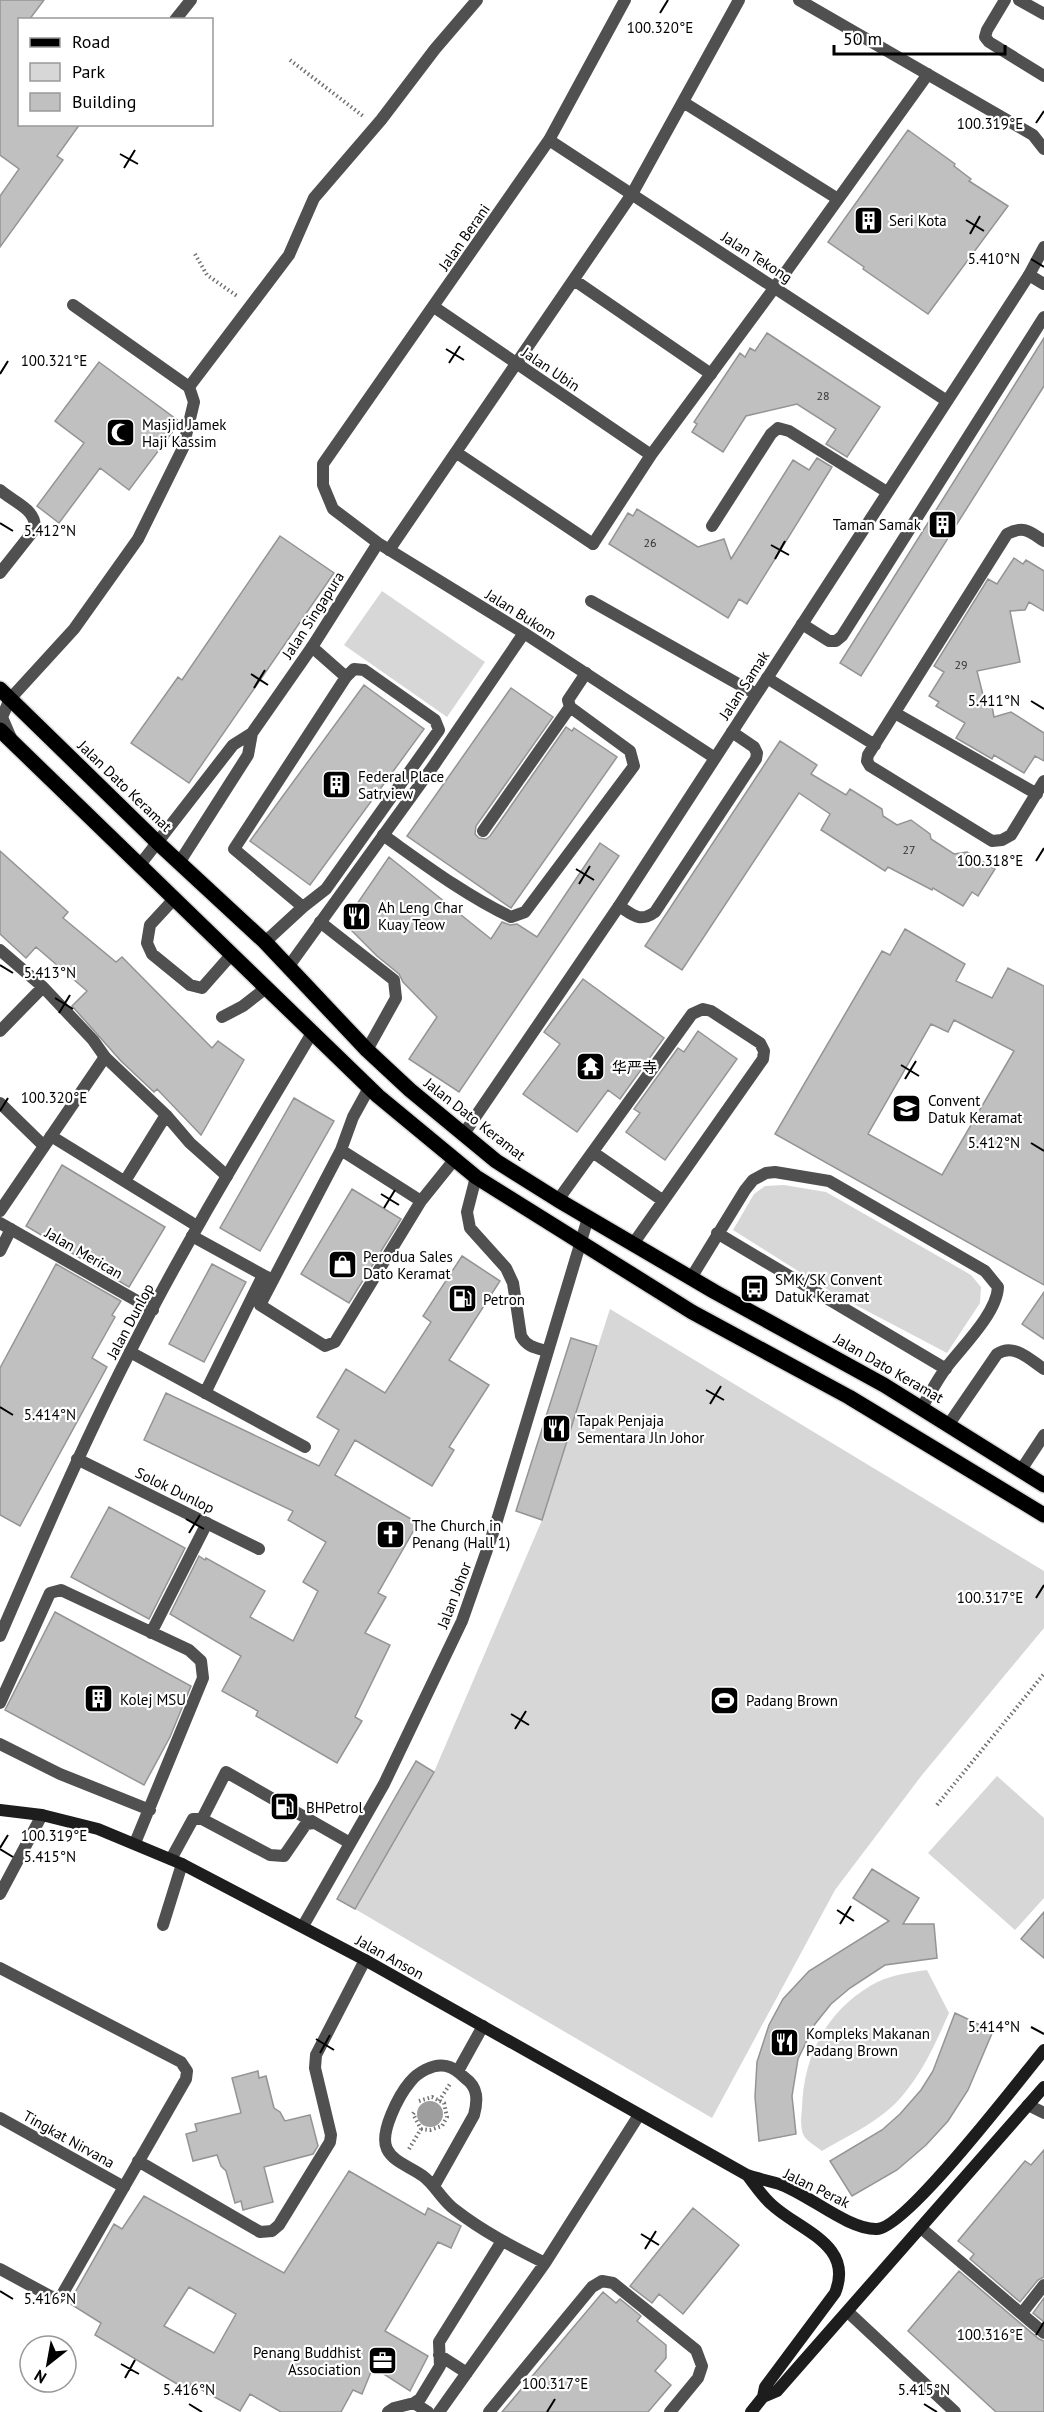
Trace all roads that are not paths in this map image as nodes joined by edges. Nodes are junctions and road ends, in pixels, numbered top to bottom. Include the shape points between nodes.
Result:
1 (190, 0) edge
2 (477, 0) edge
3 (625, 0) edge
4 (739, 0) edge
5 (799, 0) edge
6 (1005, 0) edge
7 (1019, 0) edge
8 (1044, 14) edge
9 (176, 18) edge
10 (928, 74) junction
11 (1044, 76) edge
12 (683, 102) junction
13 (549, 140) junction
14 (1044, 149) edge
15 (632, 194) junction
16 (838, 200) junction
17 (1044, 248) edge
18 (1029, 275) junction
19 (574, 280) junction
20 (1044, 284) edge
21 (775, 287) junction
22 (73, 305) dead end
23 (434, 307) junction
24 (1044, 317) edge
25 (517, 364) junction
26 (711, 374) junction
27 (189, 387) junction
28 (947, 401) junction
29 (457, 453) junction
30 (651, 455) junction
31 (323, 485) joint
32 (0, 490) edge
33 (887, 492) junction
34 (712, 526) dead end
35 (1044, 541) edge
36 (378, 543) junction
37 (389, 550) junction
38 (0, 573) edge
39 (591, 601) dead end
40 (802, 624) junction
41 (524, 633) junction
42 (312, 647) junction
43 (586, 673) junction
44 (346, 677) junction
45 (767, 678) junction
46 (5, 694) edge
47 (756, 694) junction
48 (570, 707) junction
49 (895, 713) junction
50 (0, 730) edge
51 (732, 732) junction
52 (252, 733) junction
53 (12, 741) junction
54 (875, 745) junction
55 (715, 758) junction
56 (1044, 782) edge
57 (1037, 794) junction
58 (483, 831) dead end
59 (383, 835) junction
60 (158, 843) junction
61 (178, 862) junction
62 (139, 866) junction
63 (174, 898) junction
64 (619, 906) junction
65 (303, 907) junction
66 (320, 922) junction
67 (265, 942) junction
68 (0, 950) edge
69 (232, 954) junction
70 (289, 966) junction
71 (43, 987) junction
72 (266, 988) junction
73 (222, 1017) dead end
74 (0, 1031) edge
75 (312, 1033) junction
76 (367, 1050) junction
77 (105, 1057) junction
78 (369, 1088) junction
79 (0, 1103) edge
80 (166, 1115) junction
81 (463, 1135) junction
82 (47, 1141) junction
83 (341, 1149) junction
84 (594, 1153) junction
85 (454, 1160) junction
86 (227, 1176) junction
87 (476, 1177) junction
88 (125, 1181) junction
89 (558, 1200) junction
90 (662, 1200) junction
91 (422, 1201) junction
92 (0, 1211) edge
93 (588, 1218) junction
94 (6, 1226) edge
95 (195, 1231) junction
96 (717, 1233) junction
97 (580, 1242) junction
98 (633, 1244) junction
99 (0, 1251) edge
100 (268, 1277) junction
101 (691, 1278) junction
102 (153, 1310) junction
103 (130, 1352) junction
104 (547, 1352) junction
105 (1044, 1368) edge
106 (946, 1369) junction
107 (205, 1393) junction
108 (922, 1407) junction
109 (949, 1424) junction
110 (1044, 1435) edge
111 (305, 1447) dead end
112 (77, 1459) junction
113 (1021, 1470) junction
114 (1044, 1485) edge
115 (1044, 1515) edge
116 (207, 1523) junction
117 (259, 1549) dead end
118 (151, 1633) junction
119 (0, 1636) edge
120 (0, 1703) edge
121 (0, 1744) edge
122 (0, 1810) edge
123 (150, 1810) junction
124 (42, 1815) junction
125 (202, 1819) junction
126 (315, 1823) junction
127 (135, 1843) junction
128 (350, 1843) junction
129 (177, 1861) junction
130 (0, 1894) edge
131 (163, 1925) dead end
132 (303, 1926) junction
133 (365, 1960) junction
134 (0, 1968) edge
135 (483, 2026) junction
136 (1044, 2050) edge
137 (458, 2071) junction
138 (1044, 2087) edge
139 (1028, 2105) junction
140 (1044, 2113) edge
141 (639, 2115) junction
142 (0, 2118) edge
143 (138, 2161) junction
144 (747, 2175) junction
145 (434, 2186) junction
146 (124, 2187) junction
147 (921, 2228) junction
148 (502, 2241) junction
149 (545, 2263) junction
150 (0, 2269) edge
151 (1044, 2285) edge
152 (848, 2312) junction
153 (1022, 2313) junction
154 (1044, 2332) edge
155 (439, 2355) junction
156 (467, 2373) junction
157 (763, 2397) junction
158 (414, 2403) junction
159 (388, 2412) edge
160 (428, 2412) edge
161 (439, 2412) edge
162 (489, 2412) edge
163 (670, 2412) edge
164 (751, 2412) edge
165 (955, 2412) edge

1 - 9 street
2 - 27 street via 314,198 289,255
3 - 13 street, Jalan Berani
4 - 12 street
5 - 10 street
6 - 11 street via 985,37
7 - 8 street
10 - 14 street via 1033,135
10 - 16 street
12 - 15 street
12 - 16 street
13 - 15 street, Jalan Tekong
13 - 23 street, Jalan Berani
15 - 19 street
15 - 21 street, Jalan Tekong
16 - 21 street
17 - 18 street, Jalan Samak
18 - 20 street
18 - 28 street, Jalan Samak
19 - 25 street
19 - 26 street
21 - 26 street
21 - 28 street, Jalan Tekong
22 - 27 street
23 - 25 street, Jalan Ubin
23 - 31 street, Jalan Berani via 323,464
24 - 40 street via 842,636 829,641
25 - 29 street
25 - 30 street, Jalan Ubin
26 - 30 street
27 - 46 street via 194,402 183,448 138,539 74,629
28 - 33 street, Jalan Samak
29 - 30 street via 593,544
29 - 37 street
31 - 36 street, Jalan Bukom via 333,509
32 - 38 street via 33,513 36,521 34,530
33 - 34 street via 778,428
33 - 40 street, Jalan Samak
35 - 49 street via 1025,530 1007,534
36 - 37 street, Jalan Bukom
36 - 42 street, Jalan Singapura
37 - 41 street, Jalan Bukom
39 - 47 street
40 - 45 street, Jalan Samak
41 - 43 street, Jalan Bukom
41 - 59 street
42 - 44 street
42 - 52 street, Jalan Singapura
43 - 48 street via 568,699
43 - 55 street, Jalan Bukom
44 - 65 street via 234,849
44 - 65 street via 354,669 364,670 435,720 439,730 326,889
45 - 47 street, Jalan Samak
45 - 54 street
46 - 53 street via 2,717
46 - 60 main road, Jalan Dato Keramat
47 - 51 street, Jalan Samak
48 - 58 street
48 - 59 street via 630,751 633,766 525,912 511,916 496,909
49 - 54 street
49 - 57 street
50 - 53 main road
51 - 55 street, Jalan Samak
51 - 64 street via 754,747 756,759 655,912 647,918 637,917
52 - 60 street, Jalan Singapura via 234,745
52 - 61 street, Jalan Singapura via 248,755
53 - 62 main road
54 - 57 street via 867,761 870,766 992,841 1011,835
55 - 64 street, Jalan Samak
56 - 57 street
59 - 66 street
60 - 61 main road, Jalan Dato Keramat
60 - 62 street, Jalan Singapura
61 - 67 main road, Jalan Dato Keramat
62 - 63 main road
63 - 69 main road
63 - 69 street via 150,925 147,943 152,954 190,986 202,988
64 - 81 street, Jalan Samak
65 - 67 street
66 - 70 street
66 - 76 street via 394,980 396,998
67 - 70 main road, Jalan Dato Keramat
68 - 71 street
69 - 72 main road
70 - 76 main road, Jalan Dato Keramat
71 - 74 street
71 - 77 street
72 - 73 street
72 - 75 main road
75 - 78 main road
75 - 86 street, Jalan Dunlop
76 - 81 main road, Jalan Dato Keramat
77 - 80 street
77 - 82 street
78 - 83 street
78 - 85 main road
79 - 82 street
80 - 86 street
80 - 88 street
81 - 89 main road, Jalan Dato Keramat
82 - 88 street
82 - 92 street
83 - 91 street
83 - 100 street
84 - 89 street
84 - 90 street
84 - 90 street via 692,1014 703,1009 711,1011 760,1043 763,1059
85 - 87 main road
85 - 91 street
86 - 95 street, Jalan Dunlop
87 - 97 main road
87 - 104 street via 467,1212 470,1228 506,1268 513,1283 524,1342
88 - 95 street
89 - 93 main road, Jalan Dato Keramat
90 - 98 street
91 - 100 street via 331,1345 325,1346 260,1305
93 - 97 street, Jalan Johor
93 - 98 main road, Jalan Dato Keramat
94 - 99 street
94 - 102 street, Jalan Merican
95 - 100 street
95 - 102 street, Jalan Dunlop
96 - 101 street
96 - 106 street
96 - 106 street via 753,1180 775,1172 815,1177 829,1181 985,1271 998,1287 998,1296
97 - 104 street, Jalan Johor
97 - 115 main road via 692,1312 849,1397
98 - 101 main road, Jalan Dato Keramat
100 - 107 street
101 - 108 main road, Jalan Dato Keramat
102 - 103 street, Jalan Dunlop
103 - 107 street
103 - 112 street, Jalan Dunlop
104 - 128 street, Jalan Johor via 495,1527 462,1621 384,1784
105 - 109 street via 1017,1351 1003,1350
106 - 108 street
107 - 111 street
108 - 109 main road, Jalan Dato Keramat
109 - 113 main road, Jalan Dato Keramat
110 - 113 street
112 - 116 street, Solok Dunlop
112 - 119 street, Jalan Dunlop
113 - 114 main road, Jalan Dato Keramat
116 - 117 street, Solok Dunlop
116 - 118 street
118 - 120 street via 61,1590 50,1593
118 - 123 street via 189,1650 201,1661 203,1678
121 - 123 street via 60,1774
122 - 124 main road, Jalan Anson
123 - 127 street
124 - 127 main road, Jalan Anson
124 - 130 street
125 - 126 street via 270,1855 284,1856 306,1824
125 - 126 street via 226,1772
125 - 129 street via 193,1819
126 - 128 street
127 - 129 main road, Jalan Anson
128 - 132 street, Jalan Johor
129 - 131 street
129 - 132 main road, Jalan Anson
132 - 133 main road, Jalan Anson
133 - 135 main road, Jalan Anson
133 - 143 street via 316,2055 315,2068 330,2142 279,2225 272,2231 260,2232
134 - 143 street via 181,2062 187,2071 186,2079
135 - 137 street
135 - 141 main road, Jalan Anson
136 - 144 main road, Jalan Perak via 921,2198 890,2225 878,2229 859,2226 783,2185
137 - 145 street via 476,2091 477,2103
137 - 145 street via 446,2066 421,2072 410,2082 383,2138 392,2157
138 - 139 main road
139 - 140 street
139 - 147 main road
141 - 144 main road, Jalan Anson
141 - 149 street
142 - 146 street, Tingkat Nirvana
143 - 146 street
144 - 157 main road via 771,2205 821,2240 837,2259 841,2279 835,2293 765,2387
145 - 148 street via 454,2210
146 - 150 street via 58,2298
147 - 152 main road
147 - 153 street
148 - 149 street
148 - 155 street via 439,2342
149 - 156 street
151 - 153 street
152 - 157 main road via 777,2391
152 - 165 street
153 - 154 street
155 - 156 street
155 - 158 street via 440,2366
156 - 161 street
157 - 164 main road
158 - 159 street
158 - 160 street
162 - 163 street via 592,2287 602,2281 613,2283 696,2350 702,2366 698,2378

